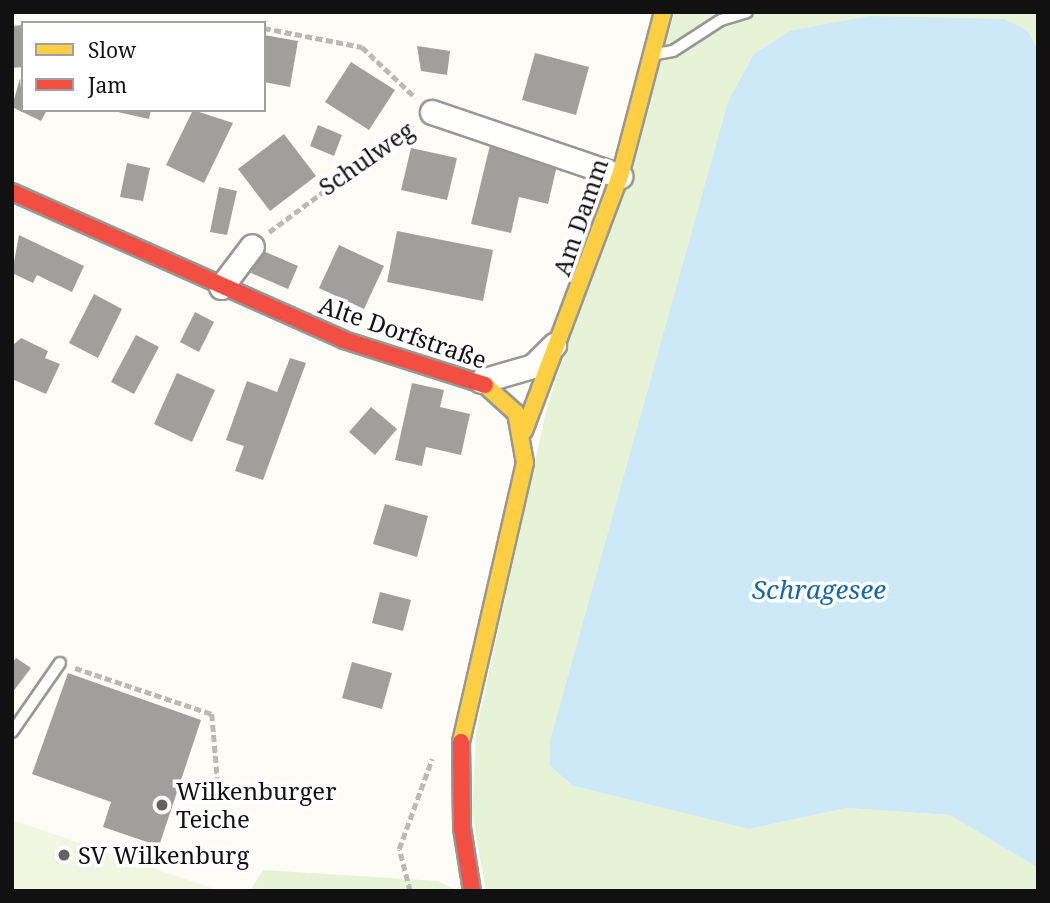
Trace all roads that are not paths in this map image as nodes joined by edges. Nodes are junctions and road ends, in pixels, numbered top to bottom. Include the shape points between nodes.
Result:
1 (663, 12) edge
2 (747, 12) edge
3 (656, 54) junction
4 (432, 112) road end
5 (620, 176) junction
6 (12, 192) edge
7 (252, 246) road end
8 (221, 287) junction
9 (559, 340) junction
10 (481, 381) junction
11 (524, 431) junction
12 (60, 663) road end
13 (12, 732) edge
14 (472, 891) edge

1 - 3 street, Am Damm
2 - 3 lane via 673,51
3 - 5 street, Am Damm
4 - 5 street, Schulweg
5 - 9 street, Am Damm
6 - 8 street, Alte Dorfstraße
7 - 8 street
8 - 10 street, Alte Dorfstraße via 344,340
9 - 10 street via 533,366
9 - 11 street, Am Damm
10 - 11 street, Alte Dorfstraße via 503,394
11 - 14 street, Alte Dorfstraße via 525,463 461,743 462,828
12 - 13 lane

